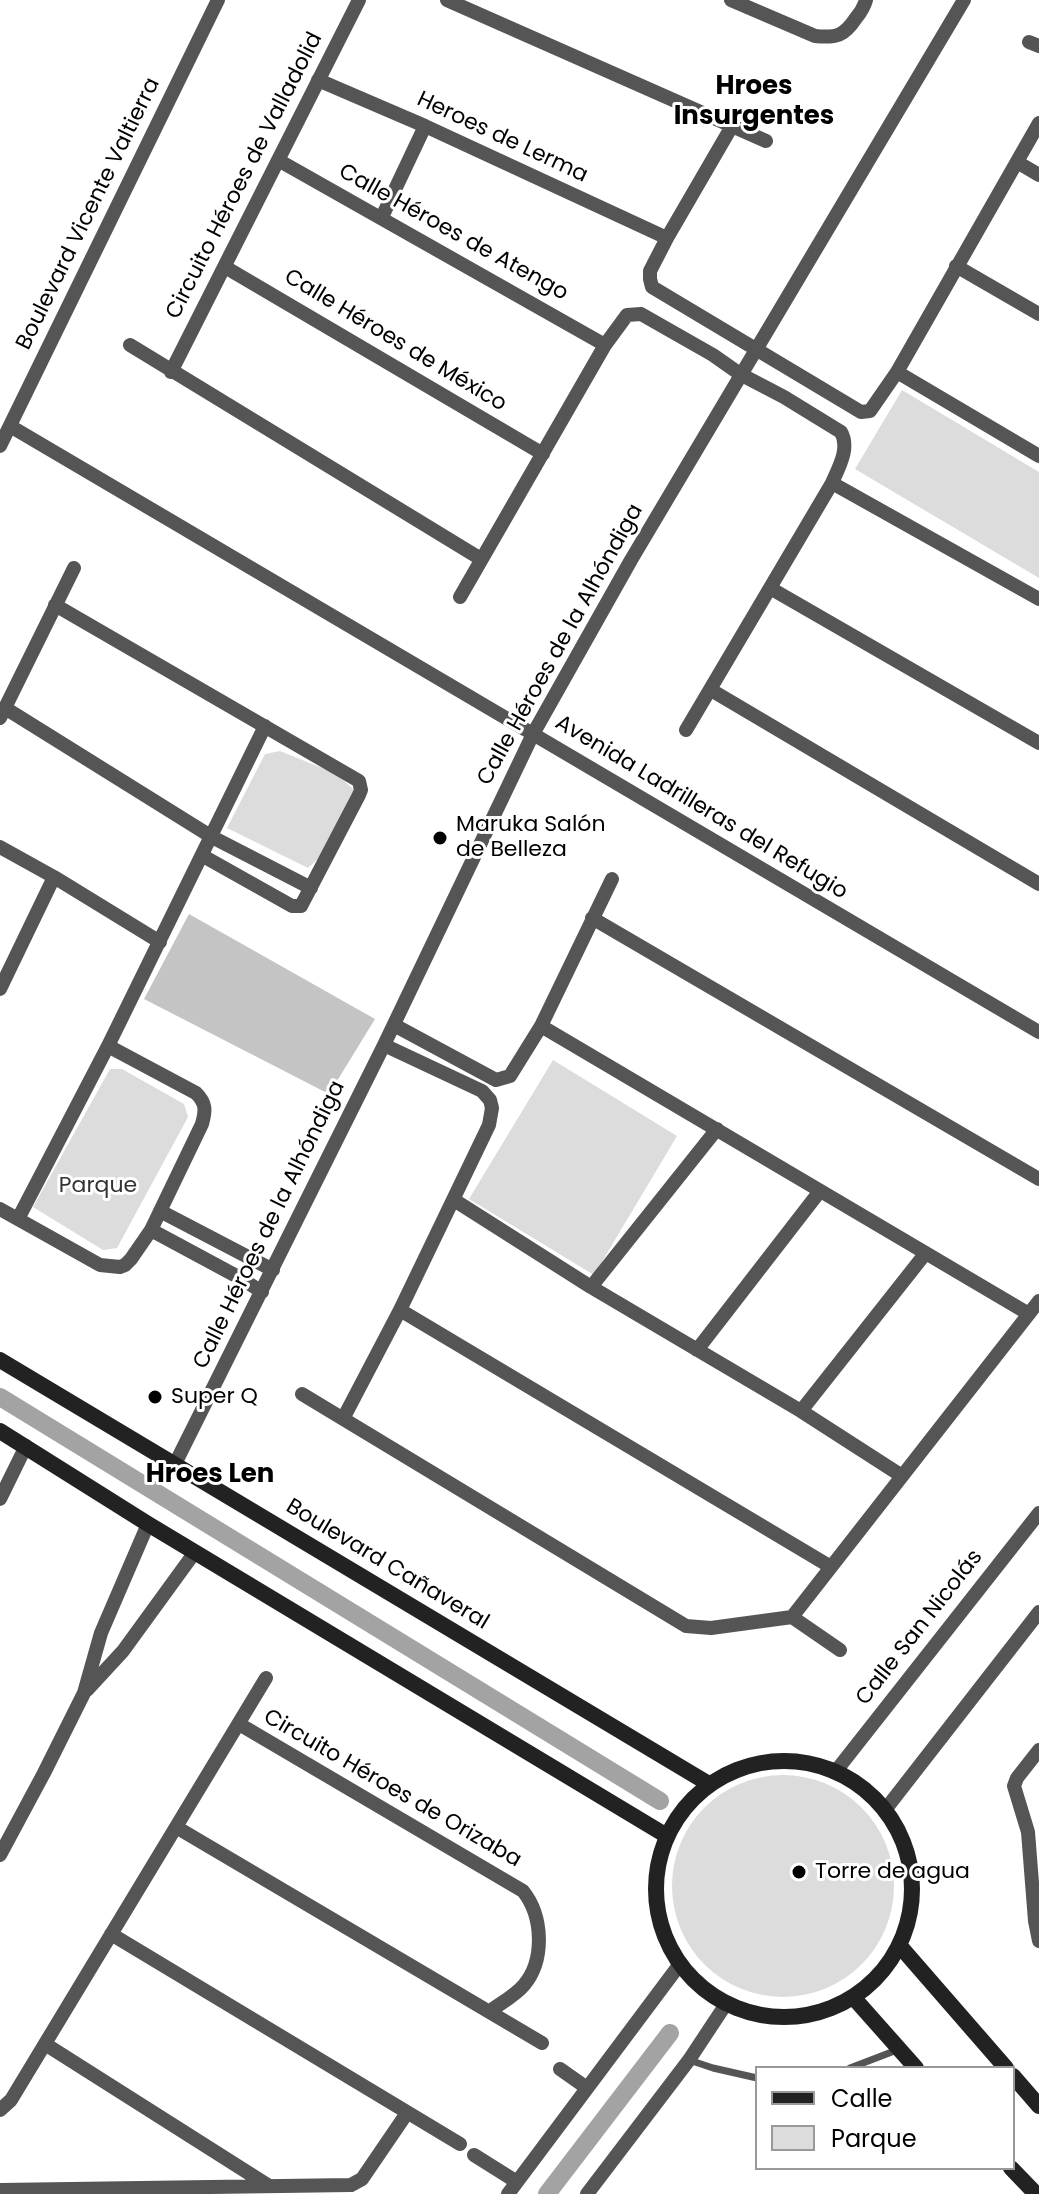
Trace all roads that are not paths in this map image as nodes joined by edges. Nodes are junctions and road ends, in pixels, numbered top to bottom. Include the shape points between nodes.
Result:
1 (218, 0) edge
2 (359, 0) edge
3 (447, 0) edge
4 (731, 0) edge
5 (866, 0) edge
6 (964, 0) edge
7 (318, 80) junction
8 (1039, 123) edge
9 (425, 126) junction
10 (732, 126) junction
11 (766, 141) dead end
12 (278, 160) junction
13 (1017, 162) junction
14 (1039, 175) edge
15 (382, 217) junction
16 (667, 238) junction
17 (956, 266) junction
18 (225, 267) junction
19 (1039, 314) edge
20 (130, 345) dead end
21 (605, 345) junction
22 (756, 348) junction
23 (171, 372) junction
24 (897, 372) junction
25 (740, 374) junction
26 (10, 426) junction
27 (0, 446) edge
28 (543, 454) junction
29 (1039, 456) edge
30 (832, 483) junction
31 (481, 559) junction
32 (74, 568) dead end
33 (770, 588) junction
34 (460, 597) dead end
35 (1039, 599) edge
36 (55, 605) junction
37 (711, 690) junction
38 (2, 713) edge
39 (265, 726) junction
40 (686, 730) dead end
41 (533, 734) junction
42 (1039, 743) edge
43 (212, 837) junction
44 (0, 847) edge
45 (203, 856) junction
46 (54, 877) junction
47 (612, 879) dead end
48 (1039, 884) edge
49 (311, 888) junction
50 (592, 918) junction
51 (160, 942) junction
52 (0, 989) edge
53 (394, 1025) junction
54 (541, 1026) junction
55 (1039, 1032) edge
56 (384, 1045) junction
57 (108, 1046) junction
58 (717, 1129) junction
59 (1039, 1179) edge
60 (820, 1191) junction
61 (454, 1200) junction
62 (0, 1209) edge
63 (160, 1211) junction
64 (18, 1219) junction
65 (151, 1230) junction
66 (925, 1254) junction
67 (273, 1270) junction
68 (591, 1287) junction
69 (262, 1292) junction
70 (1039, 1301) edge
71 (400, 1310) junction
72 (1029, 1314) junction
73 (697, 1350) junction
74 (0, 1360) edge
75 (302, 1394) dead end
76 (801, 1411) junction
77 (344, 1417) junction
78 (0, 1431) edge
79 (26, 1446) junction
80 (175, 1464) junction
81 (902, 1476) junction
82 (0, 1499) edge
83 (1039, 1513) edge
84 (148, 1524) junction
85 (195, 1552) junction
86 (831, 1567) junction
87 (1039, 1612) edge
88 (792, 1617) junction
89 (840, 1650) dead end
90 (266, 1678) dead end
91 (84, 1693) junction
92 (239, 1724) junction
93 (1039, 1750) edge
94 (836, 1771) junction
95 (709, 1784) junction
96 (885, 1810) junction
97 (176, 1827) junction
98 (667, 1836) junction
99 (0, 1855) edge
100 (1037, 1919) edge
101 (111, 1934) junction
102 (1039, 1941) edge
103 (899, 1945) junction
104 (680, 1964) junction
105 (853, 1997) junction
106 (726, 2004) junction
107 (489, 2012) junction
108 (542, 2043) dead end
109 (45, 2044) junction
110 (899, 2049) junction
111 (689, 2060) junction
112 (855, 2066) edge
113 (914, 2066) edge
114 (1004, 2066) edge
115 (560, 2069) dead end
116 (755, 2078) edge
117 (1015, 2078) edge
118 (587, 2088) junction
119 (1039, 2106) edge
120 (0, 2110) edge
121 (407, 2113) junction
122 (460, 2144) dead end
123 (474, 2155) dead end
124 (1013, 2170) edge
125 (269, 2186) junction
126 (512, 2188) edge
127 (0, 2190) edge
128 (587, 2194) edge
129 (1036, 2194) edge

1 - 26 street, Boulevard Vicente Valtierra
2 - 7 street, Circuito Héroes de Valladolid
3 - 10 street
4 - 5 street via 826,37 848,31
6 - 22 street, Calle Héroes de la Alhóndiga
7 - 9 street, Heroes de Lerma
7 - 12 street, Circuito Héroes de Valladolid
8 - 13 street
9 - 15 street
9 - 16 street, Heroes de Lerma
10 - 11 street
10 - 16 street
12 - 15 street, Calle Héroes de Atengo
12 - 18 street, Circuito Héroes de Valladolid
13 - 14 street
13 - 17 street
15 - 21 street, Calle Héroes de Atengo
16 - 22 street via 650,271 652,287
17 - 19 street
17 - 24 street
18 - 23 street, Circuito Héroes de Valladolid
18 - 28 street, Calle Héroes de México
20 - 23 street
21 - 25 street via 627,315 641,314
21 - 28 street
22 - 24 street via 861,412 870,411
22 - 25 street, Calle Héroes de la Alhóndiga
23 - 31 street
24 - 29 street
25 - 30 street via 841,432 843,456
25 - 41 street, Calle Héroes de la Alhóndiga
26 - 27 street, Boulevard Vicente Valtierra
26 - 41 street, Avenida Ladrilleras del Refugio
28 - 31 street
30 - 33 street
30 - 35 street
31 - 34 street
32 - 36 street
33 - 37 street
33 - 42 street
36 - 38 street
36 - 39 street
37 - 40 street
37 - 48 street
38 - 43 street
39 - 43 street
39 - 49 street via 359,781 359,795
41 - 53 street, Calle Héroes de la Alhóndiga
41 - 55 street, Avenida Ladrilleras del Refugio
43 - 45 street
43 - 49 street
44 - 46 street
45 - 49 street via 292,906 301,906
45 - 51 street
46 - 51 street
46 - 52 street
47 - 50 street
50 - 54 street
50 - 59 street
51 - 57 street
53 - 54 street via 496,1080 510,1076
53 - 56 street, Calle Héroes de la Alhóndiga
54 - 58 street
56 - 61 street via 482,1091 490,1100 492,1117
56 - 67 street, Calle Héroes de la Alhóndiga
57 - 63 street via 196,1093 205,1103 202,1124
57 - 64 street
58 - 60 street
58 - 68 street
60 - 66 street
60 - 73 street
61 - 68 street
61 - 71 street
62 - 64 street
63 - 65 street
63 - 67 street
64 - 65 street via 110,1267 131,1259
65 - 69 street
66 - 72 street
66 - 76 street
67 - 69 street, Calle Héroes de la Alhóndiga
68 - 73 street
69 - 80 street, Calle Héroes de la Alhóndiga
70 - 72 street
71 - 77 street
71 - 86 street
72 - 81 street
73 - 76 street
74 - 80 street, Boulevard Cañaveral
75 - 77 street
76 - 81 street
77 - 88 street via 686,1626 711,1628
78 - 79 street
79 - 82 street
79 - 84 street
80 - 95 street, Boulevard Cañaveral
81 - 86 street
83 - 94 street, Calle San Nicolás
84 - 85 street
84 - 91 street via 101,1633
85 - 91 street via 123,1651
85 - 98 street
86 - 88 street
87 - 96 street
88 - 89 street
90 - 92 street, Circuito Héroes de Orizaba
91 - 99 street
92 - 97 street, Circuito Héroes de Orizaba
92 - 107 street, Circuito Héroes de Orizaba via 523,1891 538,1925 536,1956 523,1986
93 - 100 street via 1014,1786 1028,1832
94 - 95 street via 784,1760 758,1763
94 - 96 street
95 - 98 street
96 - 103 street via 903,1841 911,1875 910,1911
97 - 101 street, Circuito Héroes de Orizaba
97 - 107 street
98 - 104 street via 657,1902 664,1934
100 - 102 street
101 - 109 street, Circuito Héroes de Orizaba
101 - 121 street
103 - 105 street via 876,1979
103 - 114 street
104 - 106 street
104 - 118 street
105 - 106 street via 823,2011 791,2017 758,2015
105 - 110 street
106 - 111 street
107 - 108 street
109 - 120 street, Circuito Héroes de Orizaba
109 - 125 street
110 - 112 lane
110 - 113 street
111 - 116 lane
111 - 128 street
115 - 118 street
117 - 119 street
118 - 126 street
121 - 122 street
121 - 125 street via 358,2183
123 - 126 street
124 - 129 street
125 - 127 street

